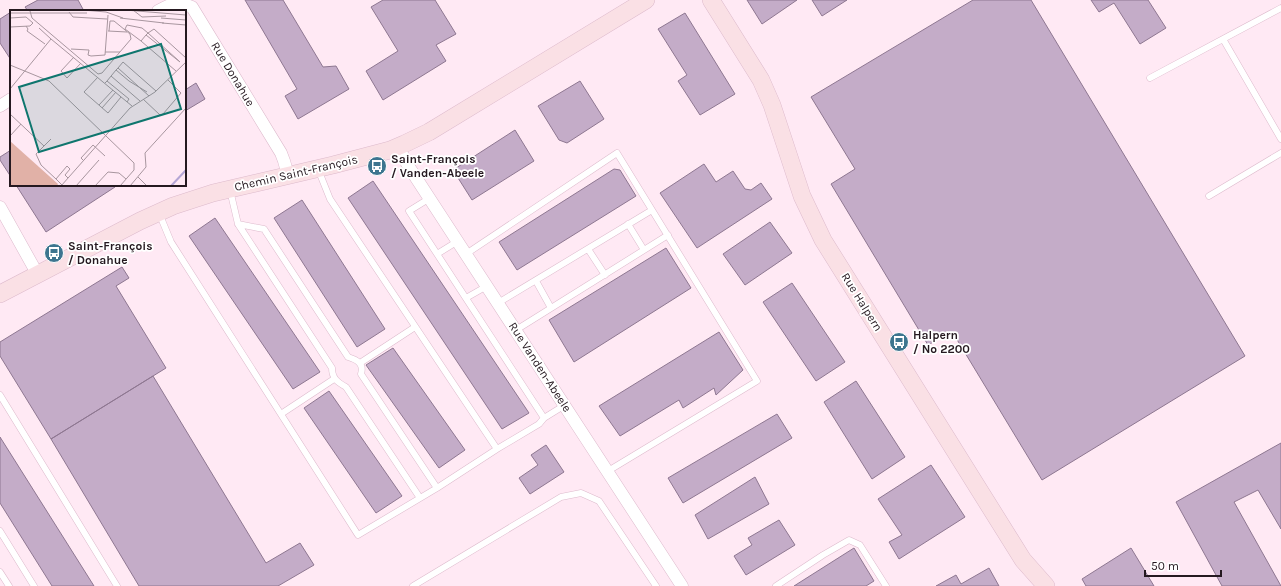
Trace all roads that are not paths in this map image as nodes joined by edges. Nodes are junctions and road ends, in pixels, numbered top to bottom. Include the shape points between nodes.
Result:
1 (646, 0) edge
2 (711, 0) edge
3 (1281, 8) edge
4 (160, 10) edge
5 (1223, 39) junction
6 (1150, 78) dead end
7 (10, 100) edge
8 (0, 106) edge
9 (1281, 139) edge
10 (398, 147) junction
11 (1281, 153) edge
12 (317, 168) junction
13 (288, 175) junction
14 (230, 189) junction
15 (1209, 196) dead end
16 (430, 198) junction
17 (0, 207) edge
18 (652, 210) junction
19 (158, 212) junction
20 (238, 224) junction
21 (628, 224) junction
22 (668, 235) junction
23 (458, 241) junction
24 (588, 249) junction
25 (644, 250) junction
26 (437, 254) junction
27 (466, 254) junction
28 (38, 274) junction
29 (605, 275) junction
30 (536, 281) junction
31 (487, 286) junction
32 (0, 294) edge
33 (466, 298) junction
34 (498, 303) junction
35 (552, 308) junction
36 (415, 327) junction
37 (516, 330) junction
38 (360, 363) junction
39 (334, 379) junction
40 (0, 395) edge
41 (565, 405) junction
42 (281, 414) junction
43 (544, 418) junction
44 (497, 449) junction
45 (608, 471) junction
46 (437, 488) junction
47 (420, 498) junction
48 (0, 532) edge
49 (0, 572) edge
50 (9, 586) edge
51 (34, 586) edge
52 (117, 586) edge
53 (413, 586) edge
54 (656, 586) edge
55 (682, 586) edge
56 (776, 586) edge
57 (886, 586) edge
58 (1046, 586) edge

1 - 10 street, Chemin Saint-François via 429,132
2 - 58 street, Rue Halpern via 762,80 802,196 823,240 1023,560
3 - 5 lane
4 - 13 street, Rue Donahue via 181,2 192,7 280,152
5 - 6 lane
5 - 9 lane
7 - 8 street
10 - 12 street, Chemin Saint-François
10 - 16 street, Rue Vanden-Abeele
11 - 15 lane
12 - 13 street, Chemin Saint-François
12 - 36 lane via 330,199
13 - 14 street, Chemin Saint-François
14 - 19 street, Chemin Saint-François via 200,196
14 - 20 lane
16 - 23 street, Rue Vanden-Abeele
16 - 26 lane via 409,211
17 - 28 street
18 - 21 lane
18 - 22 lane
18 - 27 lane via 617,153
19 - 28 street, Chemin Saint-François
19 - 42 lane via 171,242
20 - 38 lane via 264,229 348,357
20 - 39 lane via 332,368
21 - 24 lane
21 - 25 lane
22 - 25 lane
22 - 45 lane via 757,381
23 - 26 lane
23 - 27 street, Rue Vanden-Abeele
24 - 29 lane
24 - 30 lane
25 - 29 lane
26 - 33 lane
27 - 31 street, Rue Vanden-Abeele
28 - 32 street, Chemin Saint-François
29 - 35 lane
30 - 34 lane
30 - 35 lane
31 - 33 lane
31 - 34 street, Rue Vanden-Abeele
33 - 43 lane
34 - 37 street, Rue Vanden-Abeele
35 - 37 lane
36 - 38 lane
36 - 44 lane
37 - 41 street, Rue Vanden-Abeele
38 - 46 lane via 361,374
39 - 42 lane
39 - 47 lane via 346,387
40 - 52 lane
41 - 43 lane
41 - 45 street, Rue Vanden-Abeele
42 - 47 lane via 358,535
43 - 44 lane via 539,424
44 - 46 lane
45 - 55 street, Rue Vanden-Abeele
46 - 47 lane
48 - 51 lane
49 - 50 lane
53 - 54 lane via 561,497 581,493 598,501
56 - 57 lane via 849,540 860,545

